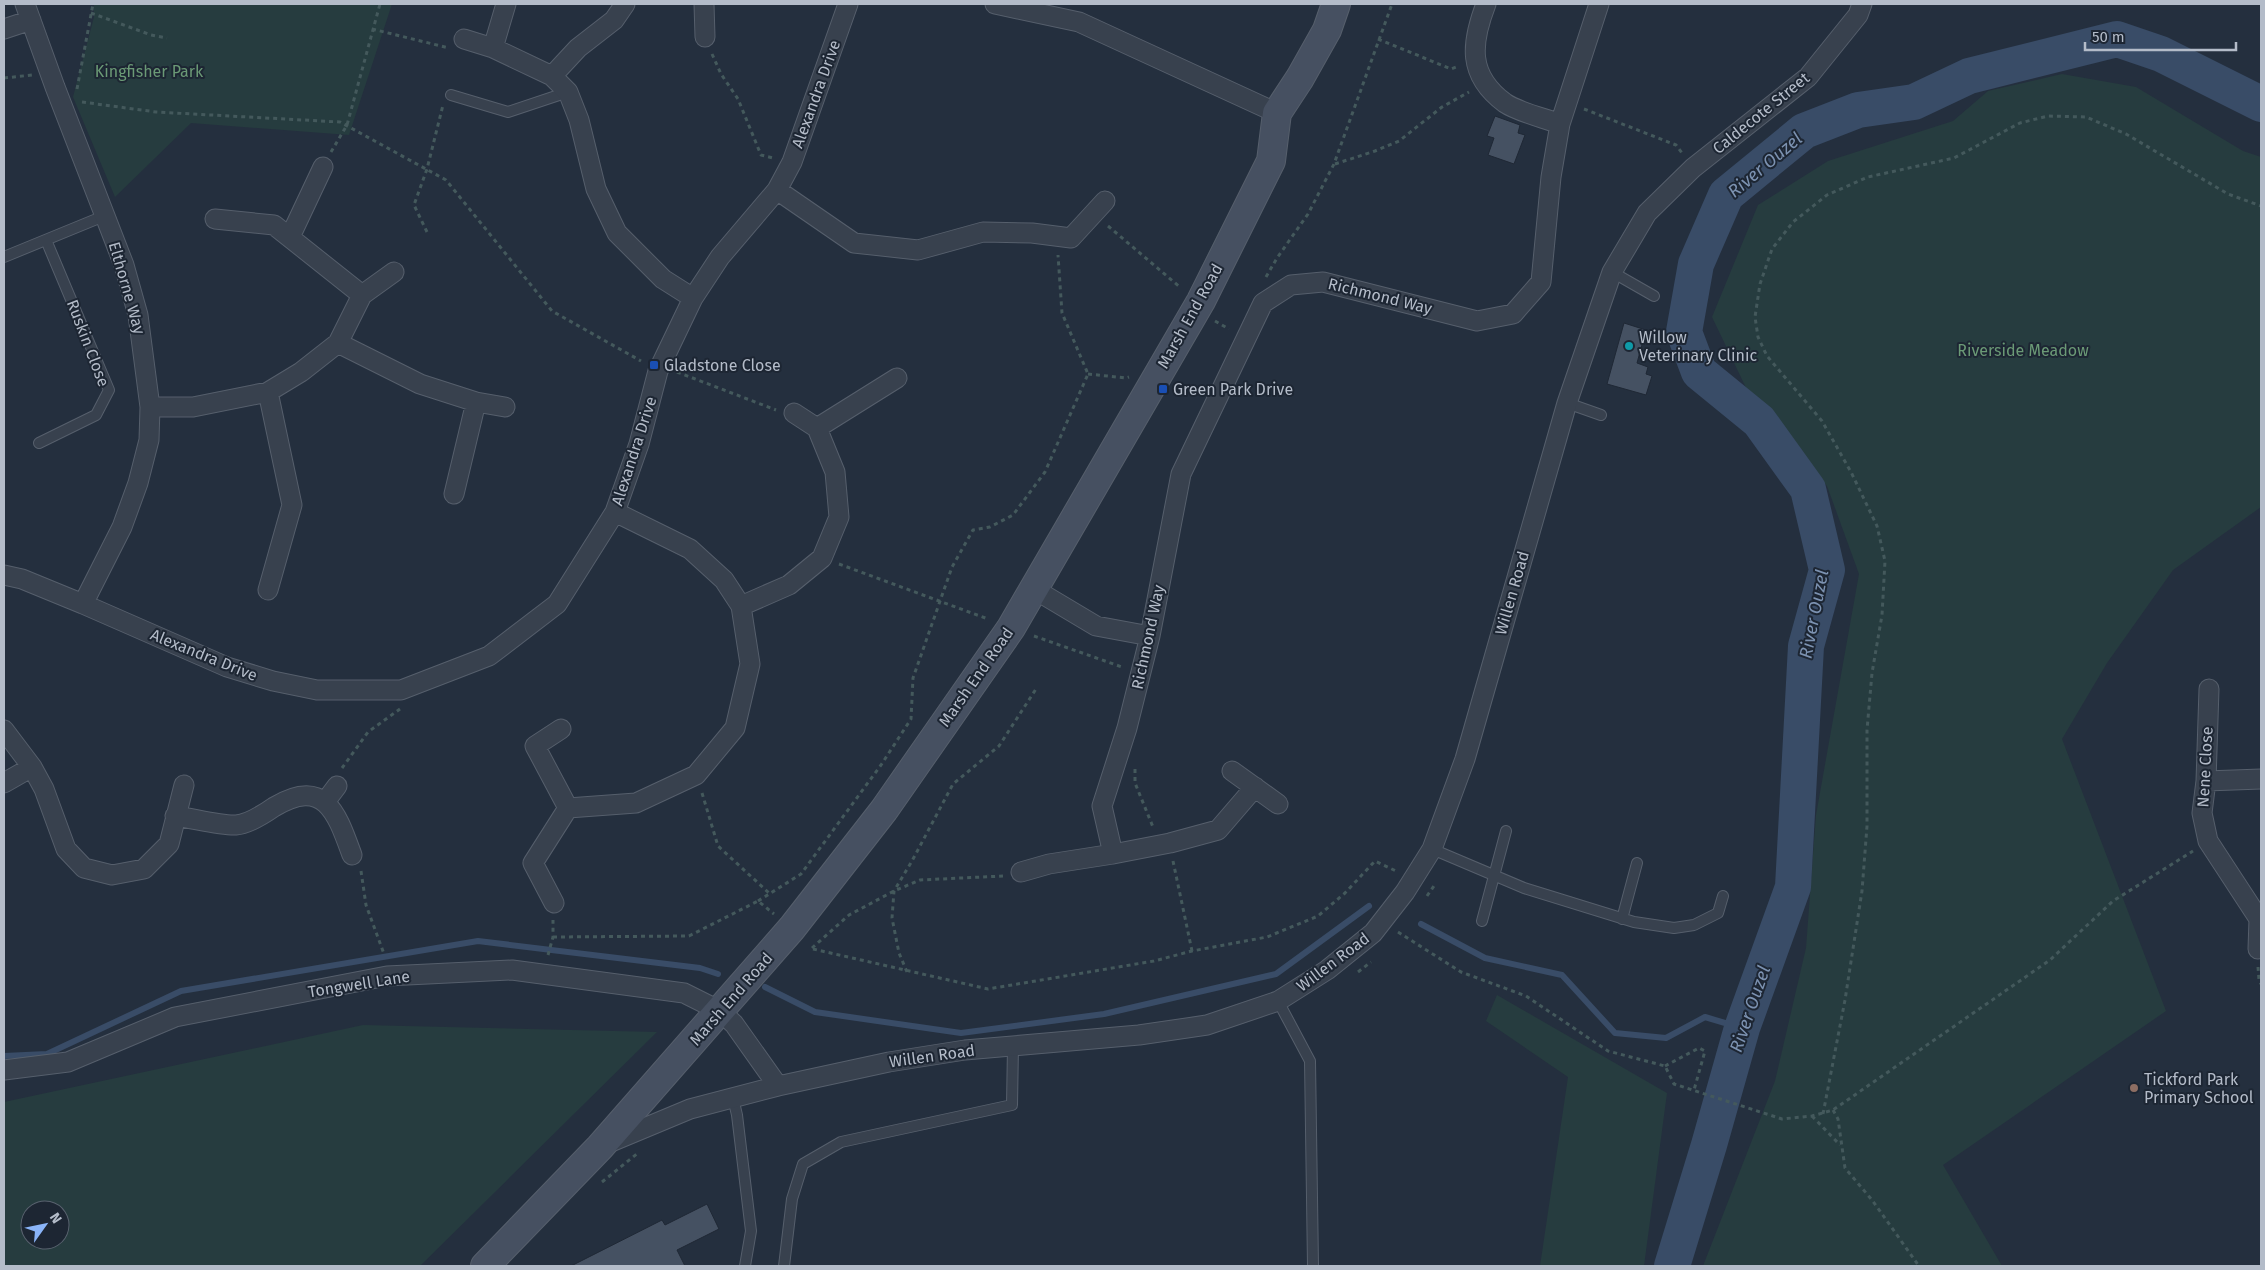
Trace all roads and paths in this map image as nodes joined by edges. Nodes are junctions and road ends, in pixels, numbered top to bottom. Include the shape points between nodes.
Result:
1 (93, 4) edge
2 (380, 4) edge
3 (506, 4) edge
4 (625, 4) edge
5 (704, 4) edge
6 (848, 4) edge
7 (995, 4) edge
8 (1336, 4) edge
9 (1392, 4) edge
10 (1486, 4) edge
11 (1598, 4) edge
12 (1862, 4) edge
13 (28, 12) edge
14 (91, 13) junction
15 (372, 29) junction
16 (4, 30) edge
17 (704, 37) joint
18 (167, 38) dead end
19 (464, 39) joint
20 (1378, 39) junction
21 (493, 48) junction
22 (1475, 61) junction
23 (552, 76) junction
24 (4, 78) edge
25 (1485, 84) junction
26 (54, 87) junction
27 (76, 92) dead end
28 (568, 92) junction
29 (452, 96) joint
30 (1565, 101) junction
31 (1277, 113) junction
32 (1560, 124) junction
33 (346, 125) junction
34 (792, 162) junction
35 (1334, 164) junction
36 (323, 166) joint
37 (1693, 168) junction
38 (427, 169) junction
39 (777, 190) junction
40 (2261, 206) edge
41 (1100, 208) joint
42 (1647, 213) joint
43 (104, 216) junction
44 (215, 219) dead end
45 (427, 232) dead end
46 (290, 237) junction
47 (1056, 237) junction
48 (46, 240) junction
49 (4, 257) edge
50 (394, 272) dead end
51 (1612, 272) junction
52 (1263, 283) dead end
53 (362, 295) junction
54 (1654, 296) dead end
55 (693, 298) junction
56 (1201, 301) junction
57 (1236, 333) dead end
58 (338, 343) junction
59 (658, 371) junction
60 (1088, 374) junction
61 (1134, 374) dead end
62 (897, 378) dead end
63 (268, 392) junction
64 (476, 402) junction
65 (1567, 403) junction
66 (150, 407) junction
67 (505, 408) dead end
68 (794, 413) joint
69 (1601, 414) dead end
70 (817, 428) junction
71 (39, 443) dead end
72 (454, 494) dead end
73 (615, 512) junction
74 (822, 558) junction
75 (4, 575) edge
76 (1034, 589) junction
77 (268, 590) dead end
78 (941, 601) junction
79 (84, 604) junction
80 (741, 606) junction
81 (1010, 628) junction
82 (1150, 636) junction
83 (1140, 674) junction
84 (1036, 689) dead end
85 (2209, 689) dead end
86 (401, 690) junction
87 (561, 729) dead end
88 (4, 730) edge
89 (32, 767) junction
90 (1232, 771) dead end
91 (696, 775) junction
92 (2261, 779) edge
93 (2206, 781) junction
94 (4, 783) edge
95 (184, 785) dead end
96 (337, 786) joint
97 (1255, 787) junction
98 (325, 802) junction
99 (1278, 804) dead end
100 (568, 808) junction
101 (175, 816) junction
102 (1506, 831) dead end
103 (2208, 841) junction
104 (1432, 849) junction
105 (1113, 854) junction
106 (352, 855) joint
107 (1637, 863) dead end
108 (1396, 871) dead end
109 (1021, 872) dead end
110 (1494, 874) junction
111 (769, 893) junction
112 (1723, 896) dead end
113 (758, 901) dead end
114 (554, 903) dead end
115 (1622, 919) junction
116 (1482, 921) dead end
117 (1393, 937) dead end
118 (813, 949) dead end
119 (2258, 949) dead end
120 (384, 954) dead end
121 (1372, 960) dead end
122 (907, 972) junction
123 (1350, 978) dead end
124 (1278, 1001) junction
125 (720, 1011) junction
126 (1013, 1046) junction
127 (1664, 1066) junction
128 (4, 1070) edge
129 (778, 1086) junction
130 (1694, 1090) junction
131 (733, 1098) junction
132 (1833, 1110) junction
133 (1823, 1114) junction
134 (1812, 1116) junction
135 (1840, 1145) junction
136 (600, 1147) junction
137 (644, 1150) dead end
138 (601, 1183) dead end
139 (485, 1266) edge
140 (745, 1266) edge
141 (784, 1266) edge
142 (1313, 1266) edge
143 (1919, 1266) edge

1 - 14 path
2 - 15 path
3 - 21 street
4 - 23 street via 614,20 578,48
5 - 17 street
6 - 34 street, Alexandra Drive
7 - 31 street via 1079,22
8 - 31 street, Marsh End Road via 1327,30
9 - 20 path
10 - 22 street via 1476,30
11 - 30 street, Richmond Way
12 - 37 street, Caldecote Street via 1858,15 1808,78
13 - 16 street
13 - 26 street, Elthorne Way
14 - 18 path
14 - 27 path
15 - 19 path via 455,50
15 - 33 path
17 - 34 path via 720,74 738,99 761,155
19 - 21 street
20 - 22 path via 1451,69
20 - 35 path
21 - 23 street
22 - 25 street
23 - 28 street
24 - 26 path via 38,75
25 - 32 street via 1506,104
25 - 35 path via 1442,107 1399,141
26 - 33 path via 74,101 156,112 340,122
26 - 43 street, Elthorne Way
28 - 29 lane via 508,112
28 - 55 street via 579,120 596,189 617,232 663,279
29 - 38 path via 441,108
30 - 32 street, Richmond Way
30 - 37 path via 1676,145
31 - 56 street, Marsh End Road via 1271,161
32 - 82 street, Richmond Way via 1551,177 1541,282 1513,314 1477,321 1323,282 1290,285 1264,303 1181,474
33 - 36 path
33 - 38 path
34 - 39 street, Alexandra Drive
35 - 52 path via 1308,214
36 - 46 street
37 - 42 street, Caldecote Street
38 - 45 path via 414,206
38 - 59 path via 446,180 552,311
39 - 47 street via 854,244 918,250 983,232
39 - 55 street, Alexandra Drive via 720,257
40 - 133 path via 2228,194 2126,134 2086,116 2048,116 2020,123 1954,158 1868,177 1827,195 1793,222 1772,249 1760,284 1755,316 1758,337 1766,356 1822,421 1852,472 1877,526 1885,561 1882,615 1867,730 1862,891
41 - 47 street via 1071,238
41 - 56 path via 1184,291
42 - 51 street, Willen Road
43 - 48 lane
43 - 66 street, Elthorne Way via 124,265 138,315
44 - 46 street via 274,225
46 - 53 street
47 - 60 path via 1062,313
48 - 49 lane
48 - 71 lane, Ruskin Close via 109,390 96,415
50 - 53 street
51 - 54 lane
51 - 65 street, Willen Road
53 - 58 street
55 - 59 street, Alexandra Drive
56 - 57 path via 1213,308 1211,318
56 - 76 street, Marsh End Road
58 - 63 street via 301,372
58 - 64 street via 420,384
59 - 68 path via 675,371 782,412
59 - 73 street, Alexandra Drive via 640,444
60 - 61 path via 1126,378
60 - 78 path via 1045,472 1013,515 990,527 973,530 952,567
62 - 70 street
63 - 66 street via 194,407
63 - 77 street via 292,505
64 - 67 street
64 - 72 street
65 - 69 lane
65 - 104 street, Willen Road via 1465,759
66 - 79 street, Elthorne Way via 149,440 138,483 122,527
68 - 70 street
70 - 74 street via 835,472 839,517
73 - 80 street via 690,549 724,580
73 - 86 street, Alexandra Drive via 557,604 489,656
74 - 78 path
74 - 80 street via 789,585
75 - 79 street, Alexandra Drive
76 - 81 street, Marsh End Road
76 - 82 street via 1096,626
78 - 81 path
78 - 111 path via 913,678 911,719 801,874
79 - 86 street, Alexandra Drive via 227,667 273,682 317,690
80 - 91 street via 750,664 735,728
81 - 83 path
81 - 125 street, Marsh End Road via 884,810 792,928
82 - 83 street, Richmond Way
83 - 105 street, Richmond Way via 1102,806
84 - 122 path via 999,746 953,784 894,891 892,918
85 - 93 street, Nene Close
86 - 96 path via 402,708 368,732 335,778
87 - 100 street via 535,746
88 - 89 street
89 - 94 street
89 - 101 street via 44,789 66,849 84,868 112,875 144,869 169,844
90 - 97 street
91 - 100 street via 636,803
91 - 111 path via 718,846
92 - 93 street
93 - 103 street, Nene Close via 2202,813
95 - 101 street
96 - 98 street
97 - 99 street
97 - 105 street via 1218,830
98 - 101 street via 306,794 290,798 260,816 236,825
98 - 106 street via 338,818
100 - 114 street via 533,863
102 - 110 lane
103 - 119 street, Nene Close via 2258,920
103 - 132 path via 2113,901 2050,960
104 - 110 lane
104 - 124 street, Willen Road via 1373,934 1327,970
105 - 109 street
106 - 120 path via 361,870 366,905
107 - 115 lane
108 - 122 path via 1375,861 1318,916 1267,937 1154,961 988,989
110 - 115 lane via 1524,888
110 - 116 lane
111 - 113 path
112 - 115 lane via 1718,913 1694,925 1674,928
117 - 127 path via 1398,932 1461,972 1526,996 1608,1051
118 - 122 path
121 - 123 path
124 - 126 street, Willen Road via 1207,1025 1139,1035
124 - 142 lane via 1310,1061
125 - 128 street, Tongwell Lane via 684,993 512,970 387,976 175,1017 68,1062
125 - 129 street, Tongwell Lane via 734,1024
125 - 136 street, Marsh End Road
126 - 129 street, Willen Road via 889,1062
126 - 141 lane via 1012,1105 841,1142 802,1164 792,1199
127 - 130 path via 1674,1084
127 - 130 path via 1699,1048 1705,1051
129 - 131 street, Willen Road
130 - 134 path via 1782,1118
131 - 136 street, Willen Road via 690,1110
131 - 140 lane via 751,1231
132 - 133 path
132 - 135 path via 1838,1119
133 - 134 path
134 - 135 path
135 - 143 path via 1845,1168
136 - 139 street, Marsh End Road
137 - 138 path

